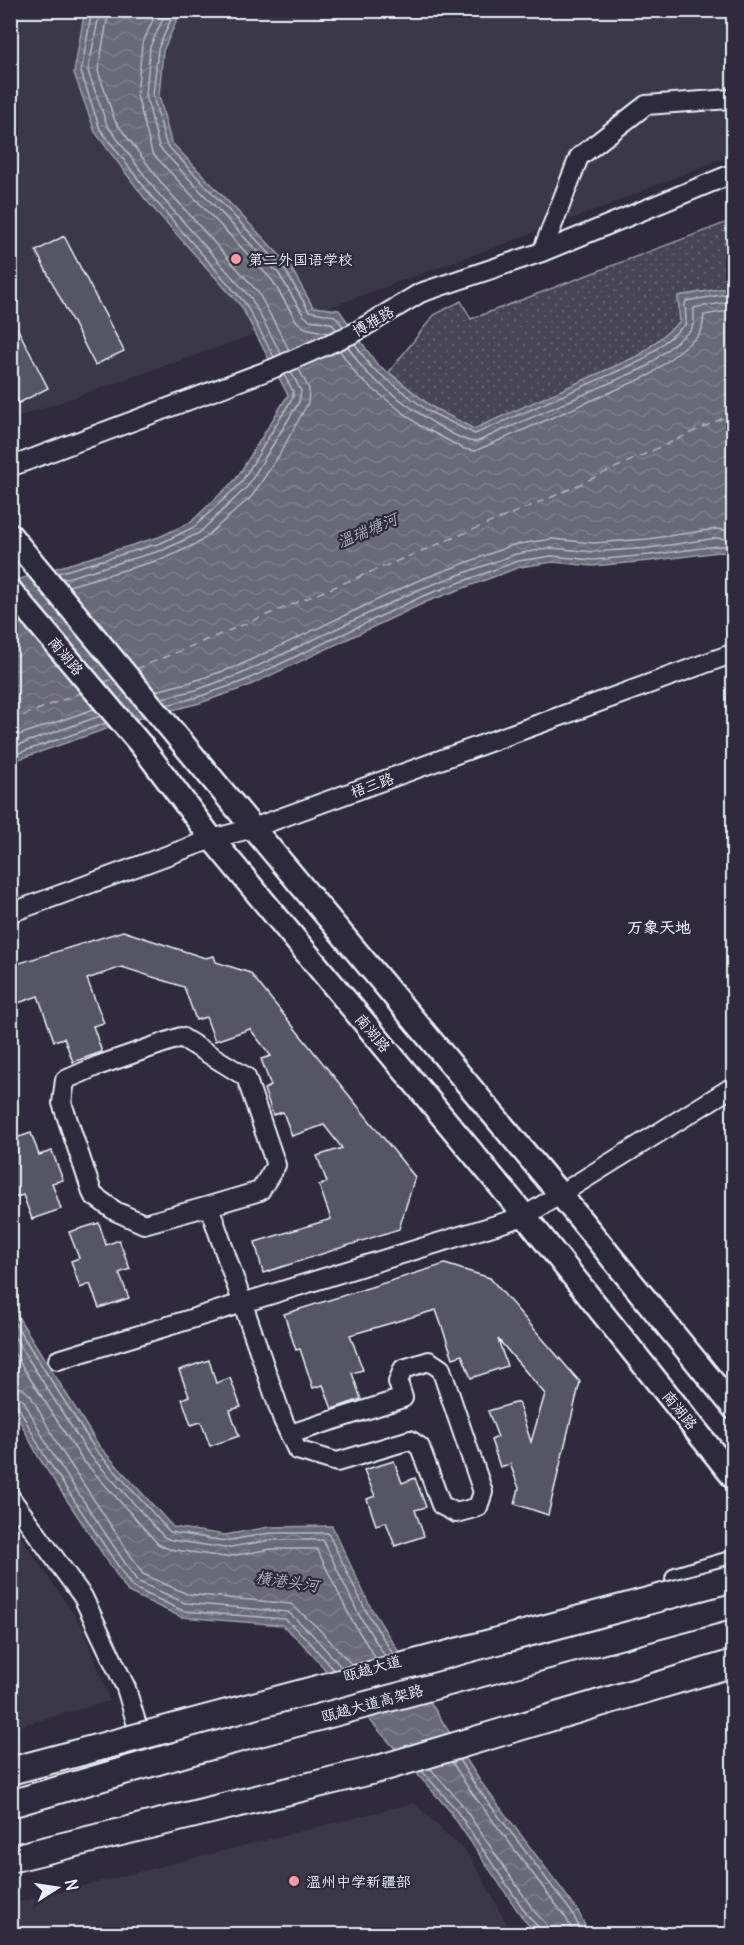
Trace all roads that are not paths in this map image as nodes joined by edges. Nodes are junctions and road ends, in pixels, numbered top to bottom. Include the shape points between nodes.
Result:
1 (734, 102) edge
2 (734, 173) edge
3 (542, 252) junction
4 (10, 467) edge
5 (11, 536) edge
6 (10, 590) edge
7 (734, 653) edge
8 (253, 828) junction
9 (212, 839) junction
10 (10, 914) edge
11 (734, 1086) edge
12 (559, 1193) junction
13 (209, 1206) junction
14 (525, 1216) junction
15 (242, 1303) junction
16 (58, 1360) dead end
17 (734, 1408) edge
18 (290, 1434) junction
19 (734, 1478) edge
20 (10, 1497) edge
21 (734, 1564) edge
22 (734, 1578) edge
23 (734, 1605) edge
24 (734, 1663) edge
25 (139, 1732) junction
26 (10, 1772) edge
27 (10, 1804) edge
28 (10, 1859) edge

1 - 3 street via 730,99 646,105 579,157
2 - 3 street, 博雅路
3 - 4 street, 博雅路 via 420,293 354,333 272,369
5 - 8 main road
6 - 9 main road, 南湖路 via 142,746
7 - 8 street, 梧三路
8 - 9 street, 梧三路
8 - 12 main road
9 - 10 street, 梧三路
9 - 14 main road, 南湖路
11 - 12 street
12 - 14 street
12 - 17 main road
13 - 13 street via 260,1191 276,1165 246,1077 181,1037 65,1080 62,1103 93,1195 115,1211 144,1224
13 - 15 street
14 - 15 street
14 - 19 main road, 南湖路
15 - 16 street
15 - 18 street
18 - 18 street via 297,1450 337,1462 410,1440 420,1447 441,1505 456,1513 478,1507 483,1492 441,1369 429,1361 403,1369 398,1382 403,1398
20 - 25 street via 83,1597 126,1688
21 - 25 highway, 瓯越大道
22 - 26 highway, 瓯越大道高架路, bridge
23 - 27 highway, 瓯越大道高架路
24 - 28 highway via 375,1770
25 - 26 highway, 瓯越大道

